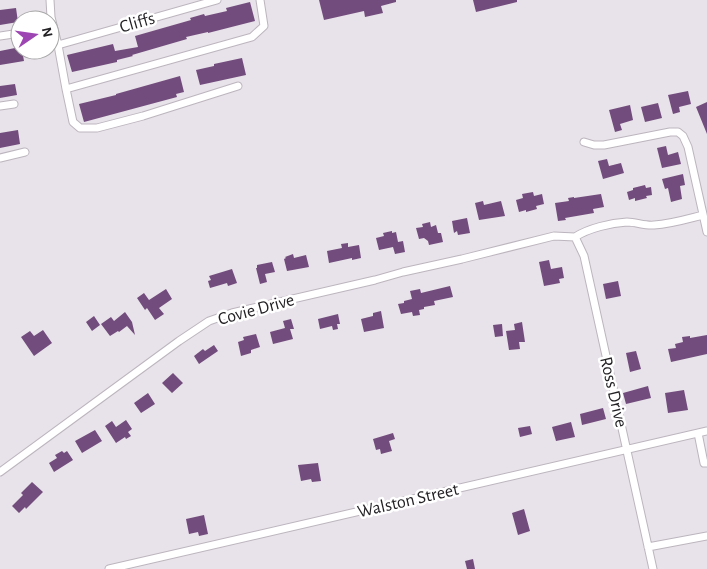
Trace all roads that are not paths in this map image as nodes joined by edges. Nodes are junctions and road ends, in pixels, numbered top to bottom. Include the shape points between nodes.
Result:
1 (217, 0) edge
2 (260, 0) edge
3 (60, 44) edge
4 (60, 56) edge
5 (238, 86) dead end
6 (66, 89) junction
7 (14, 104) dead end
8 (0, 106) edge
9 (584, 142) dead end
10 (25, 152) dead end
11 (0, 158) edge
12 (703, 215) junction
13 (707, 232) edge
14 (576, 237) junction
15 (707, 431) edge
16 (698, 433) junction
17 (628, 449) junction
18 (707, 463) edge
19 (0, 472) edge
20 (707, 536) edge
21 (648, 547) junction
22 (109, 569) edge
23 (653, 569) edge

1 - 3 street, Cliffs
2 - 6 street via 264,26 252,37
4 - 6 street
5 - 6 street via 96,128 80,128 73,122
7 - 8 street
9 - 12 street via 604,145 678,132 688,147
10 - 11 street
12 - 13 street
12 - 14 street via 651,226 627,222 601,226
14 - 17 street, Ross Drive via 584,256
14 - 19 street, Covie Drive via 554,236 209,321
15 - 16 street, Walston Street
16 - 17 street, Walston Street
16 - 18 street via 704,463
17 - 21 street, Ross Drive
17 - 22 street, Walston Street
20 - 21 street
21 - 23 street, Ross Drive

